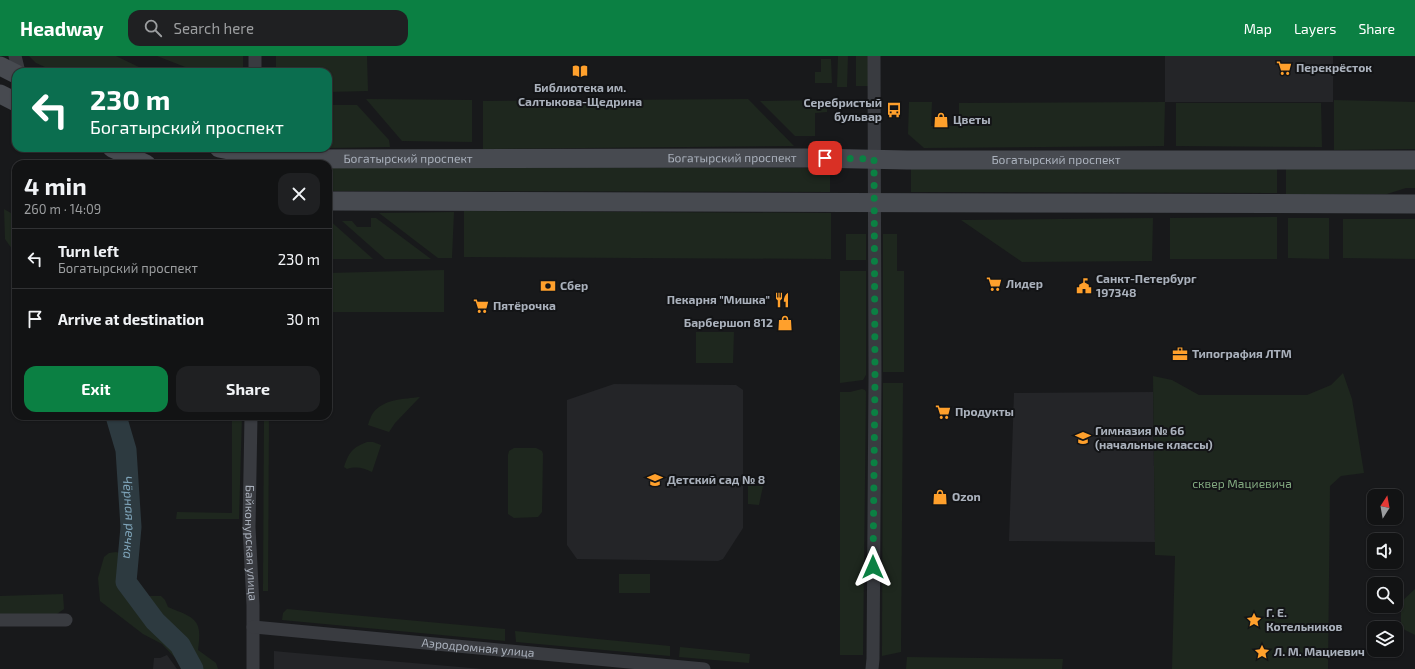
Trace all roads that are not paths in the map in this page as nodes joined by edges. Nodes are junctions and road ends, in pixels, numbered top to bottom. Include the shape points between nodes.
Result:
1 (15, 56) edge
2 (255, 56) edge
3 (874, 56) edge
4 (0, 66) edge
5 (18, 68) edge
6 (255, 68) edge
7 (12, 72) edge
8 (0, 94) edge
9 (12, 100) edge
10 (120, 152) edge
11 (236, 152) edge
12 (254, 156) edge
13 (874, 159) junction
14 (138, 160) edge
15 (1415, 160) edge
16 (332, 201) edge
17 (874, 203) junction
18 (1415, 204) edge
19 (251, 420) edge
20 (0, 620) edge
21 (66, 620) dead end
22 (253, 627) junction
23 (253, 669) edge
24 (704, 669) edge
25 (872, 669) edge

1 - 5 street
2 - 6 street
3 - 13 street
4 - 7 main road
8 - 9 main road
10 - 14 main road
11 - 12 main road, Богатырский проспект
12 - 13 main road, Богатырский проспект via 288,159
13 - 15 main road, Богатырский проспект
13 - 17 street
16 - 17 main road
17 - 18 main road
17 - 25 street
19 - 22 street, Байконурская улица via 249,527
20 - 21 street
22 - 23 street, Байконурская улица
22 - 24 street, Аэродромная улица

